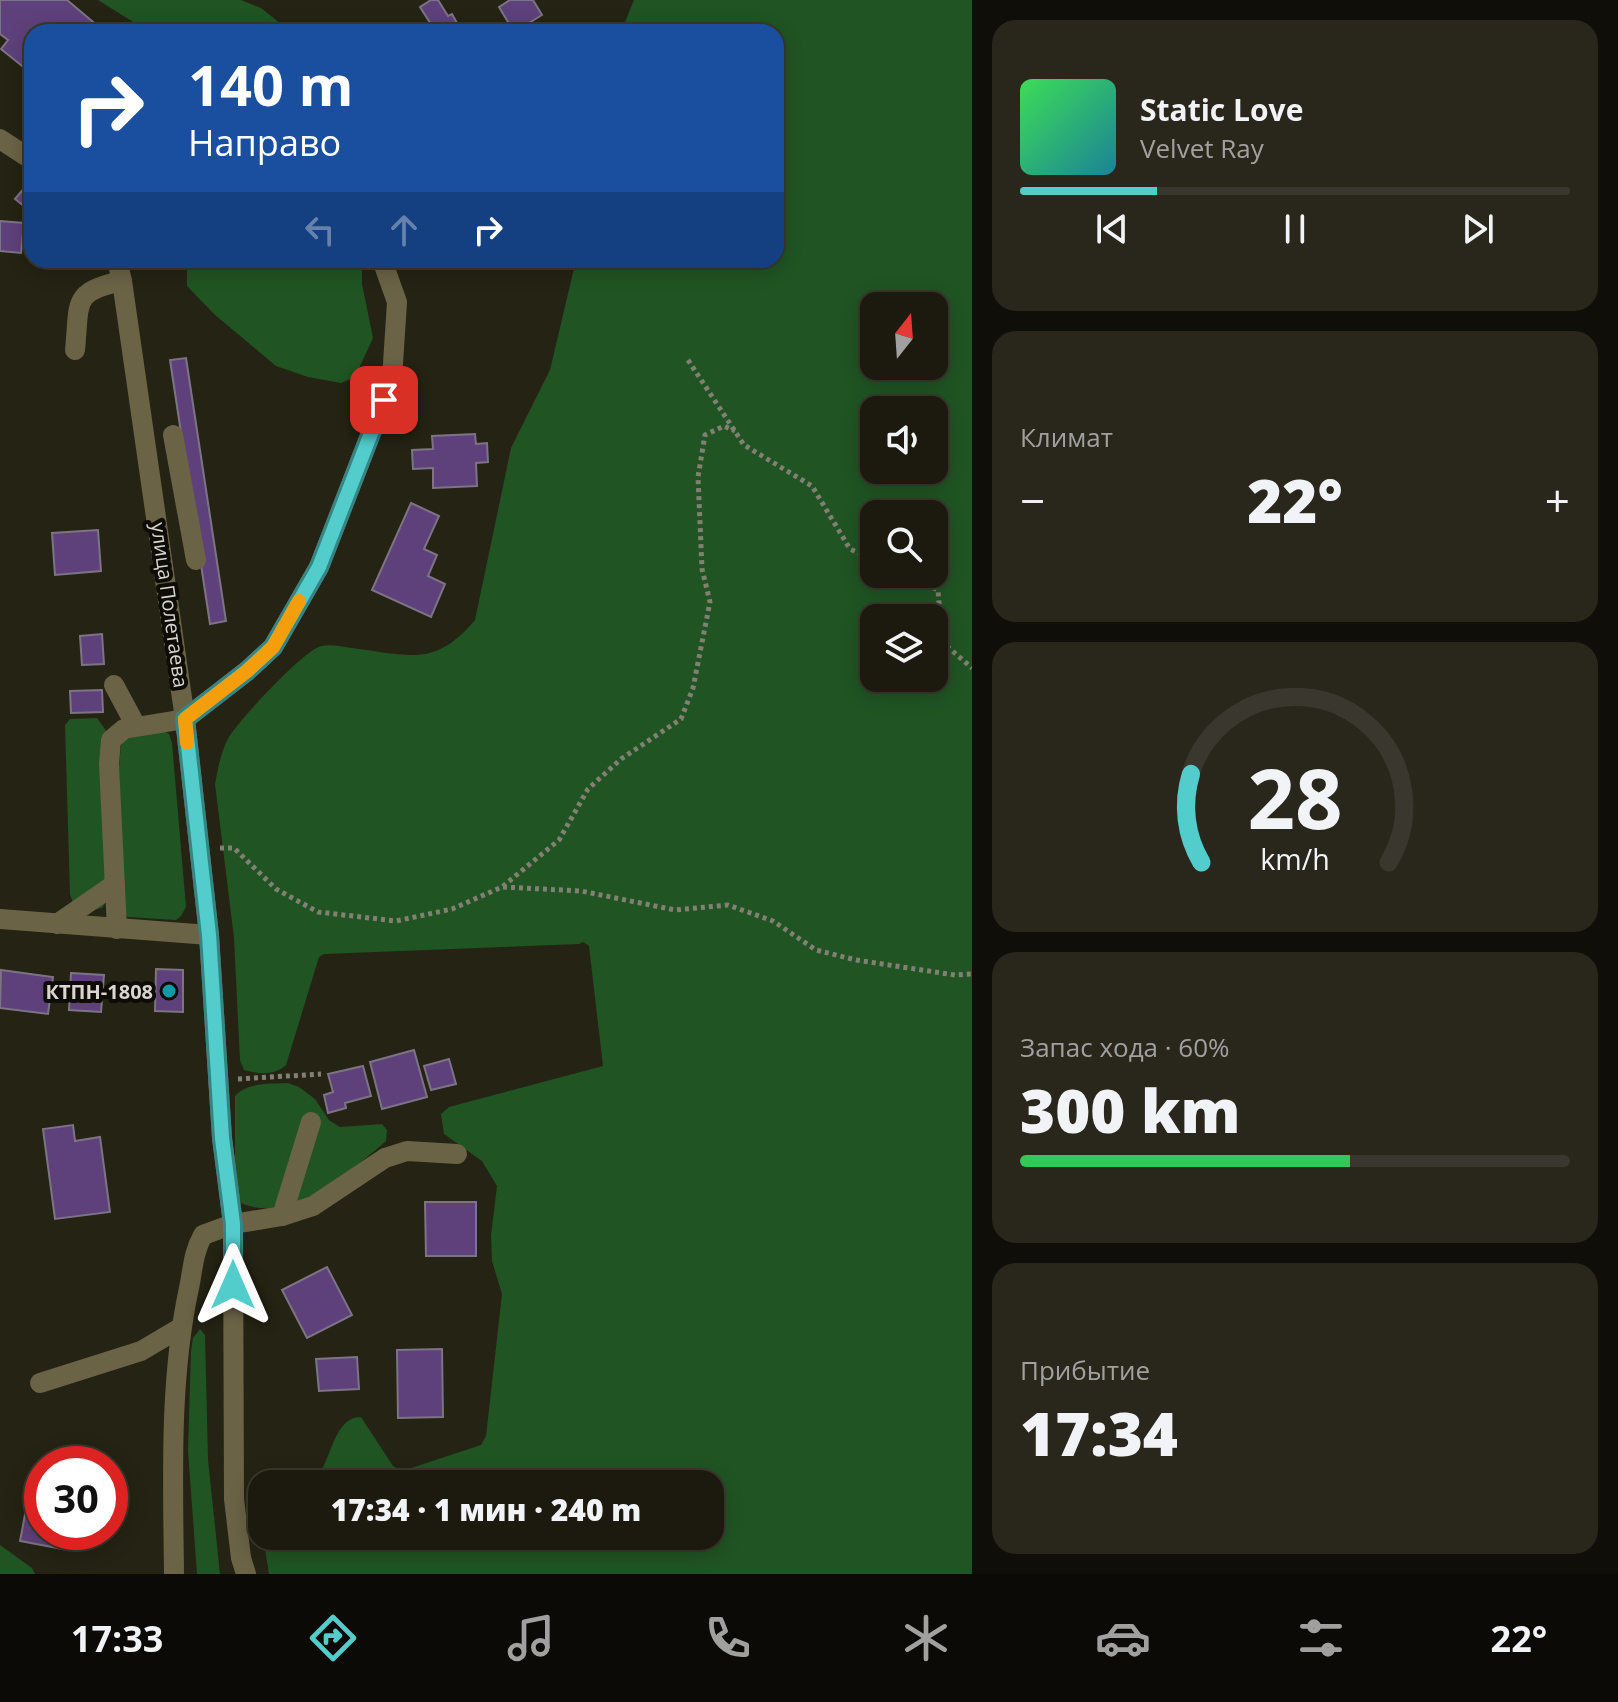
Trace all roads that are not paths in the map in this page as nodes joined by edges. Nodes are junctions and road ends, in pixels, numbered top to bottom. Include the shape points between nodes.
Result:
1 (0, 139) edge
2 (24, 155) edge
3 (123, 268) edge
4 (385, 268) edge
5 (75, 350) dead end
6 (173, 435) dead end
7 (186, 510) junction
8 (158, 514) junction
9 (196, 560) dead end
10 (114, 685) dead end
11 (185, 719) junction
12 (136, 726) junction
13 (115, 884) junction
14 (0, 919) edge
15 (57, 924) junction
16 (117, 929) junction
17 (209, 935) junction
18 (311, 1122) dead end
19 (457, 1154) dead end
20 (282, 1216) junction
21 (233, 1224) junction
22 (180, 1328) junction
23 (40, 1383) dead end
24 (174, 1574) edge
25 (246, 1574) edge

1 - 2 street
3 - 5 street via 84,294
3 - 8 street, улица Полетаева
4 - 11 street via 397,302 392,379 319,567 273,647
6 - 7 street
7 - 8 street
7 - 9 street
8 - 11 street, улица Полетаева
10 - 12 street
11 - 12 street
11 - 17 street, улица Полетаева
12 - 13 street via 111,740
13 - 15 street
13 - 16 street
14 - 15 street
15 - 16 street
16 - 17 street
17 - 21 street, улица Полетаева
18 - 20 street
19 - 20 street via 407,1151 385,1158 313,1206
20 - 21 street
21 - 22 street via 203,1235 194,1251
21 - 25 street, улица Полетаева via 234,1499
22 - 23 street via 141,1351
22 - 24 street

